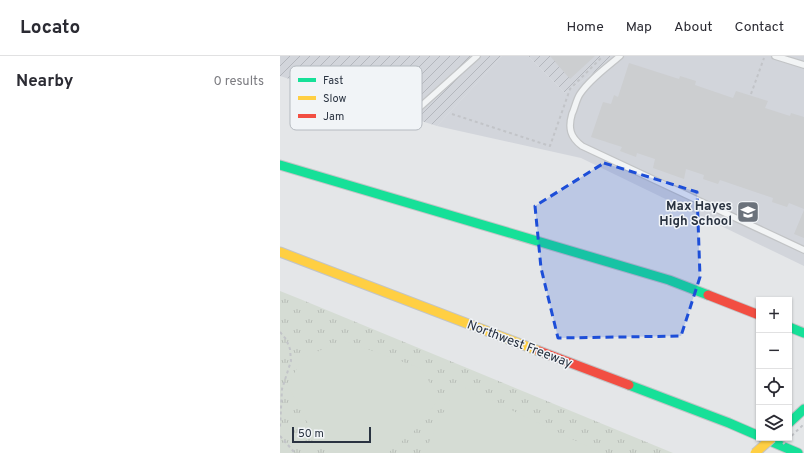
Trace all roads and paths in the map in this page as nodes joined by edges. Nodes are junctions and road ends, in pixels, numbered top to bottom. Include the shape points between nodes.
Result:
1 (477, 56) edge
2 (620, 56) edge
3 (775, 56) edge
4 (764, 58) dead end
5 (804, 65) edge
6 (751, 94) dead end
7 (422, 105) edge
8 (563, 105) dead end
9 (452, 114) dead end
10 (280, 165) edge
11 (804, 250) edge
12 (280, 252) edge
13 (756, 314) edge
14 (792, 328) edge
15 (280, 332) edge
16 (804, 333) edge
17 (804, 410) edge
18 (792, 420) edge
19 (804, 424) edge
20 (280, 428) edge
21 (756, 435) edge
22 (280, 436) edge
23 (769, 441) edge
24 (770, 441) edge
25 (778, 448) dead end
26 (295, 453) edge
27 (755, 453) edge
28 (798, 453) edge

1 - 7 lane
2 - 11 lane via 590,81 579,95 569,128 576,141
3 - 5 lane
4 - 6 path
8 - 9 path via 550,146
10 - 13 main road via 669,280
12 - 21 main road, Northwest Freeway
14 - 16 main road
15 - 20 path via 286,339 292,361 282,389
17 - 18 main road
19 - 25 path, bridge
22 - 26 path
23 - 27 main road, bridge
24 - 28 main road

